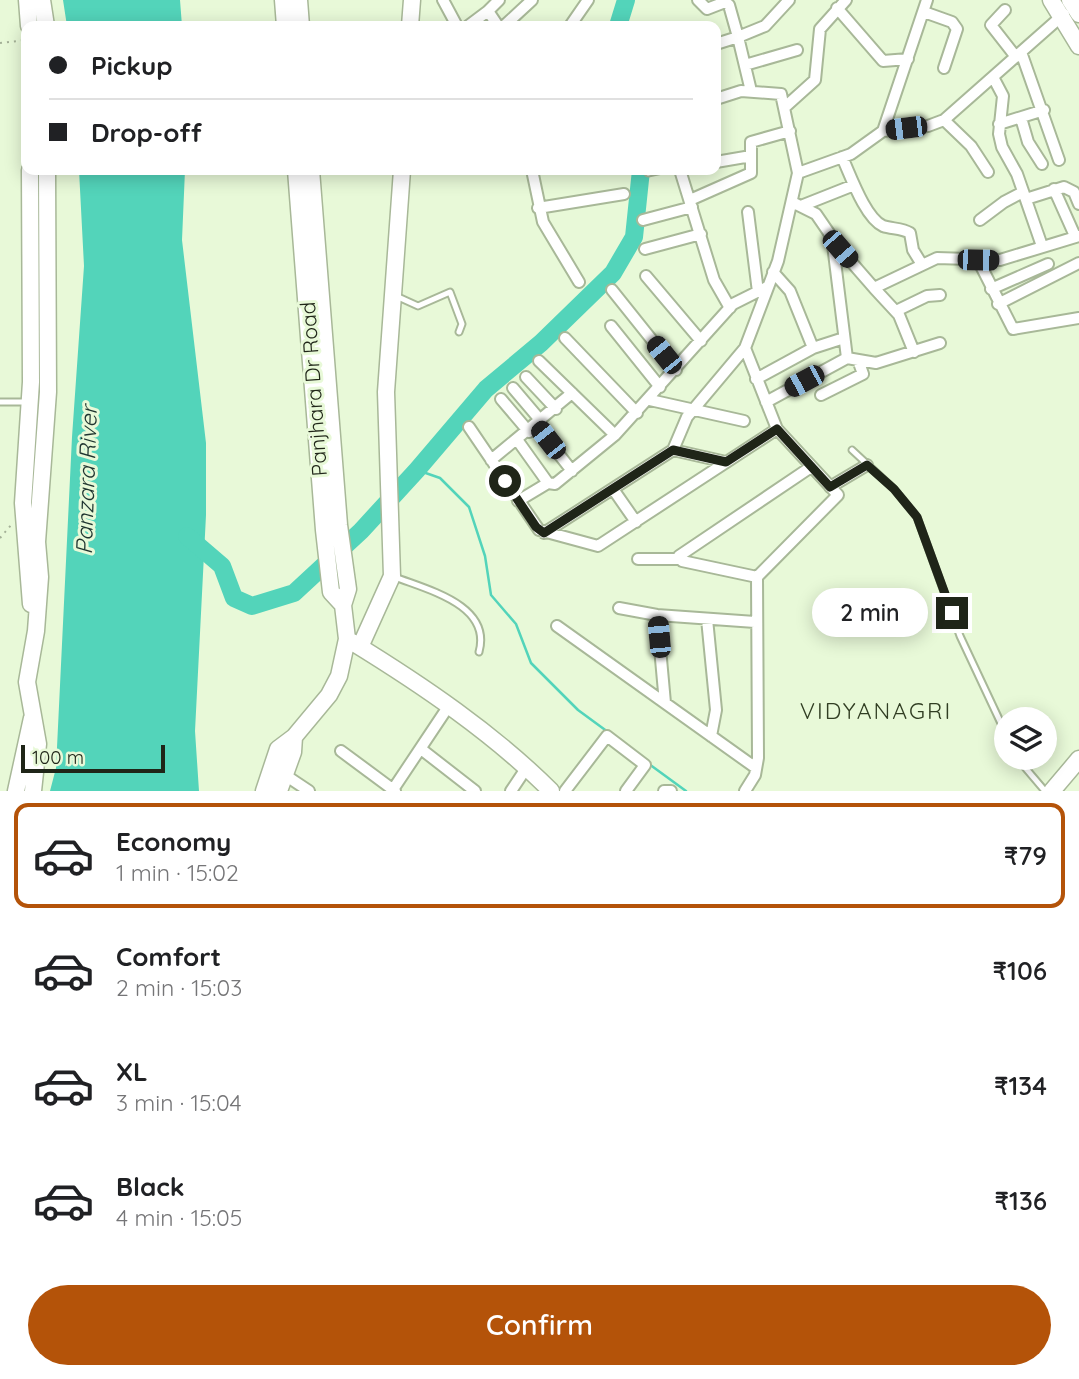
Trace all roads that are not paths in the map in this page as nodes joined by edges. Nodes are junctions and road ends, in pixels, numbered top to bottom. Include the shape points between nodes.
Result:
1 (27, 0) edge
2 (42, 0) edge
3 (283, 0) edge
4 (299, 0) edge
5 (411, 0) edge
6 (443, 0) edge
7 (532, 0) edge
8 (588, 0) edge
9 (698, 0) edge
10 (789, 0) edge
11 (846, 0) edge
12 (1051, 0) edge
13 (729, 1) edge
14 (493, 4) edge
15 (925, 6) edge
16 (1074, 6) edge
17 (837, 8) junction
18 (1005, 10) dead end
19 (1061, 16) junction
20 (29, 21) edge
21 (45, 21) edge
22 (285, 21) edge
23 (301, 21) edge
24 (410, 21) edge
25 (454, 21) edge
26 (474, 21) edge
27 (510, 21) edge
28 (573, 21) edge
29 (738, 37) junction
30 (721, 42) edge
31 (1079, 46) edge
32 (797, 50) dead end
33 (1019, 54) junction
34 (908, 59) junction
35 (745, 65) junction
36 (944, 68) dead end
37 (993, 77) junction
38 (751, 91) junction
39 (721, 97) edge
40 (785, 107) junction
41 (1044, 110) junction
42 (1021, 118) junction
43 (944, 120) junction
44 (999, 124) junction
45 (790, 131) junction
46 (883, 131) junction
47 (751, 156) junction
48 (842, 157) junction
49 (1059, 160) dead end
50 (721, 161) edge
51 (1042, 164) dead end
52 (798, 173) junction
53 (988, 173) dead end
54 (30, 175) edge
55 (47, 175) edge
56 (296, 175) edge
57 (311, 175) edge
58 (402, 175) edge
59 (535, 175) edge
60 (682, 175) edge
61 (855, 185) junction
62 (1054, 189) junction
63 (624, 194) dead end
64 (1025, 195) junction
65 (691, 204) junction
66 (797, 204) junction
67 (1079, 204) edge
68 (538, 208) junction
69 (748, 212) dead end
70 (643, 220) dead end
71 (981, 220) dead end
72 (701, 234) junction
73 (1077, 236) edge
74 (832, 237) junction
75 (1042, 246) junction
76 (645, 249) dead end
77 (978, 260) junction
78 (921, 263) junction
79 (1079, 263) edge
80 (1048, 264) dead end
81 (774, 272) junction
82 (646, 276) dead end
83 (579, 282) dead end
84 (874, 288) junction
85 (762, 289) junction
86 (991, 289) junction
87 (612, 290) dead end
88 (393, 295) junction
89 (940, 295) dead end
90 (998, 304) junction
91 (730, 308) junction
92 (896, 311) junction
93 (1079, 318) edge
94 (611, 326) dead end
95 (458, 332) dead end
96 (565, 338) dead end
97 (844, 338) junction
98 (652, 340) junction
99 (701, 341) junction
100 (940, 343) dead end
101 (745, 348) junction
102 (813, 348) junction
103 (914, 352) junction
104 (635, 355) junction
105 (853, 359) junction
106 (539, 361) dead end
107 (676, 370) junction
108 (526, 377) dead end
109 (756, 379) junction
110 (660, 387) junction
111 (513, 388) dead end
112 (572, 393) junction
113 (821, 395) dead end
114 (502, 399) dead end
115 (650, 400) junction
116 (0, 402) edge
117 (30, 402) junction
118 (766, 402) junction
119 (556, 408) junction
120 (691, 411) junction
121 (636, 414) junction
122 (744, 421) dead end
123 (535, 426) junction
124 (468, 427) dead end
125 (777, 429) junction
126 (615, 436) junction
127 (518, 441) junction
128 (673, 450) junction
129 (852, 450) dead end
130 (491, 460) junction
131 (726, 462) junction
132 (867, 465) junction
133 (811, 467) junction
134 (572, 471) junction
135 (548, 483) junction
136 (830, 487) junction
137 (614, 489) junction
138 (519, 501) junction
139 (636, 522) junction
140 (331, 527) junction
141 (544, 533) junction
142 (638, 559) dead end
143 (680, 559) junction
144 (392, 576) junction
145 (757, 577) junction
146 (619, 608) dead end
147 (657, 615) junction
148 (707, 619) junction
149 (755, 622) junction
150 (557, 626) dead end
151 (36, 631) junction
152 (354, 643) junction
153 (479, 652) dead end
154 (665, 703) junction
155 (449, 707) junction
156 (994, 708) edge
157 (33, 715) junction
158 (711, 736) junction
159 (294, 737) junction
160 (421, 749) junction
161 (341, 751) dead end
162 (1079, 759) edge
163 (527, 767) junction
164 (756, 768) junction
165 (1027, 770) edge
166 (285, 775) junction
167 (393, 790) edge
168 (16, 791) edge
169 (33, 791) edge
170 (264, 791) edge
171 (279, 791) edge
172 (309, 791) edge
173 (475, 791) edge
174 (511, 791) edge
175 (551, 791) edge
176 (565, 791) edge
177 (626, 791) edge
178 (664, 791) edge
179 (671, 791) edge
180 (745, 791) edge
181 (1045, 791) edge
182 (1052, 791) edge

1 - 20 street
2 - 21 street
3 - 22 street
4 - 23 street
5 - 24 street
6 - 25 street
7 - 27 street
8 - 28 street
9 - 13 street via 707,9
10 - 29 street via 765,26
11 - 17 street
12 - 19 street
13 - 29 street
14 - 26 street
15 - 34 street
15 - 36 street via 957,29
16 - 19 street
17 - 34 street via 883,61
17 - 40 street via 820,29 815,80
18 - 33 street via 991,24
19 - 31 street
19 - 33 street
29 - 30 street
29 - 35 street
32 - 35 street
33 - 37 street
33 - 41 street
34 - 46 street
35 - 38 street
37 - 43 street
37 - 44 street via 1003,96
38 - 39 street
38 - 40 street via 779,92
40 - 45 street
41 - 42 street
41 - 49 street
42 - 44 street
42 - 51 street via 1028,142
43 - 46 street
43 - 53 street via 971,146
44 - 64 street via 1002,146
45 - 47 street via 751,142
45 - 52 street
46 - 48 street
47 - 50 street
47 - 65 street via 751,173
48 - 52 street
48 - 61 street
52 - 66 street
54 - 117 street
55 - 151 street via 48,392
56 - 140 street, Panjhara Dr Road
57 - 140 street, Panjhara Dr Road
58 - 88 street
59 - 68 street
60 - 65 street
61 - 66 street
61 - 78 street via 880,224 910,233
62 - 64 street
62 - 67 street via 1070,189
62 - 73 street
63 - 68 street
64 - 71 street via 1004,202
64 - 75 street
65 - 70 street
65 - 72 street
66 - 74 street via 816,214
66 - 81 street
68 - 83 street
69 - 85 street
72 - 76 street
72 - 91 street via 714,281
73 - 75 street
74 - 84 street
74 - 97 street
75 - 77 street via 1000,260
77 - 78 street via 937,258
77 - 86 street
78 - 84 street
79 - 90 street
80 - 86 street
81 - 85 street
81 - 102 street via 790,291
82 - 99 street
84 - 92 street
85 - 91 street
85 - 101 street
86 - 90 street
87 - 98 street
88 - 95 lane via 418,306 450,292 462,324
88 - 144 street via 386,392
89 - 92 street via 927,296
90 - 93 street via 1013,329
91 - 99 street
92 - 103 street
94 - 104 street
96 - 121 street
97 - 102 street
97 - 105 street
98 - 104 street
98 - 107 street
99 - 107 street
100 - 103 street
101 - 109 street
101 - 120 street
102 - 109 street
103 - 105 street via 876,363
104 - 110 street
105 - 113 street via 863,374
105 - 118 street
106 - 112 street
107 - 110 street
108 - 119 street
109 - 118 street
110 - 115 street
111 - 123 street
112 - 119 street
112 - 126 street
114 - 123 street
115 - 120 street
115 - 121 street
116 - 117 lane
117 - 151 street via 24,535
118 - 125 street
119 - 123 street
120 - 122 street
120 - 128 street
121 - 126 street
123 - 127 street
123 - 134 street
124 - 130 street
125 - 131 street
125 - 133 street
126 - 134 street
127 - 130 street
127 - 135 street
128 - 131 street
128 - 137 street
129 - 132 lane
130 - 138 street
131 - 139 street
132 - 136 street
132 - 156 lane via 917,517 960,636
133 - 136 street
133 - 143 street via 680,553
134 - 135 street via 555,484
135 - 138 street
136 - 145 street via 838,495
137 - 139 street
137 - 141 street
138 - 141 street
139 - 141 street via 598,546
140 - 152 street, Panjhara Dr Road
142 - 143 street
143 - 145 street
144 - 152 street
144 - 153 lane via 447,597 472,615 480,633
145 - 149 street
146 - 147 street
147 - 148 street
147 - 154 street
148 - 149 street
148 - 158 street via 716,710
149 - 164 street
150 - 154 street
151 - 157 street via 27,682
152 - 155 street
152 - 159 street, Panjhara Dr Road via 329,695
154 - 158 street
155 - 160 street
155 - 163 street
157 - 168 street
157 - 169 street via 38,744
158 - 164 street
159 - 166 street, Panjhara Dr Road
159 - 170 street, Panjhara Dr Road via 278,749
160 - 167 street
160 - 173 street
161 - 167 street
162 - 182 street
163 - 174 street
163 - 175 street
164 - 180 street
165 - 181 lane
166 - 171 street, Panjhara Dr Road
166 - 172 street
176 - 177 street via 607,736 645,765
178 - 179 street

